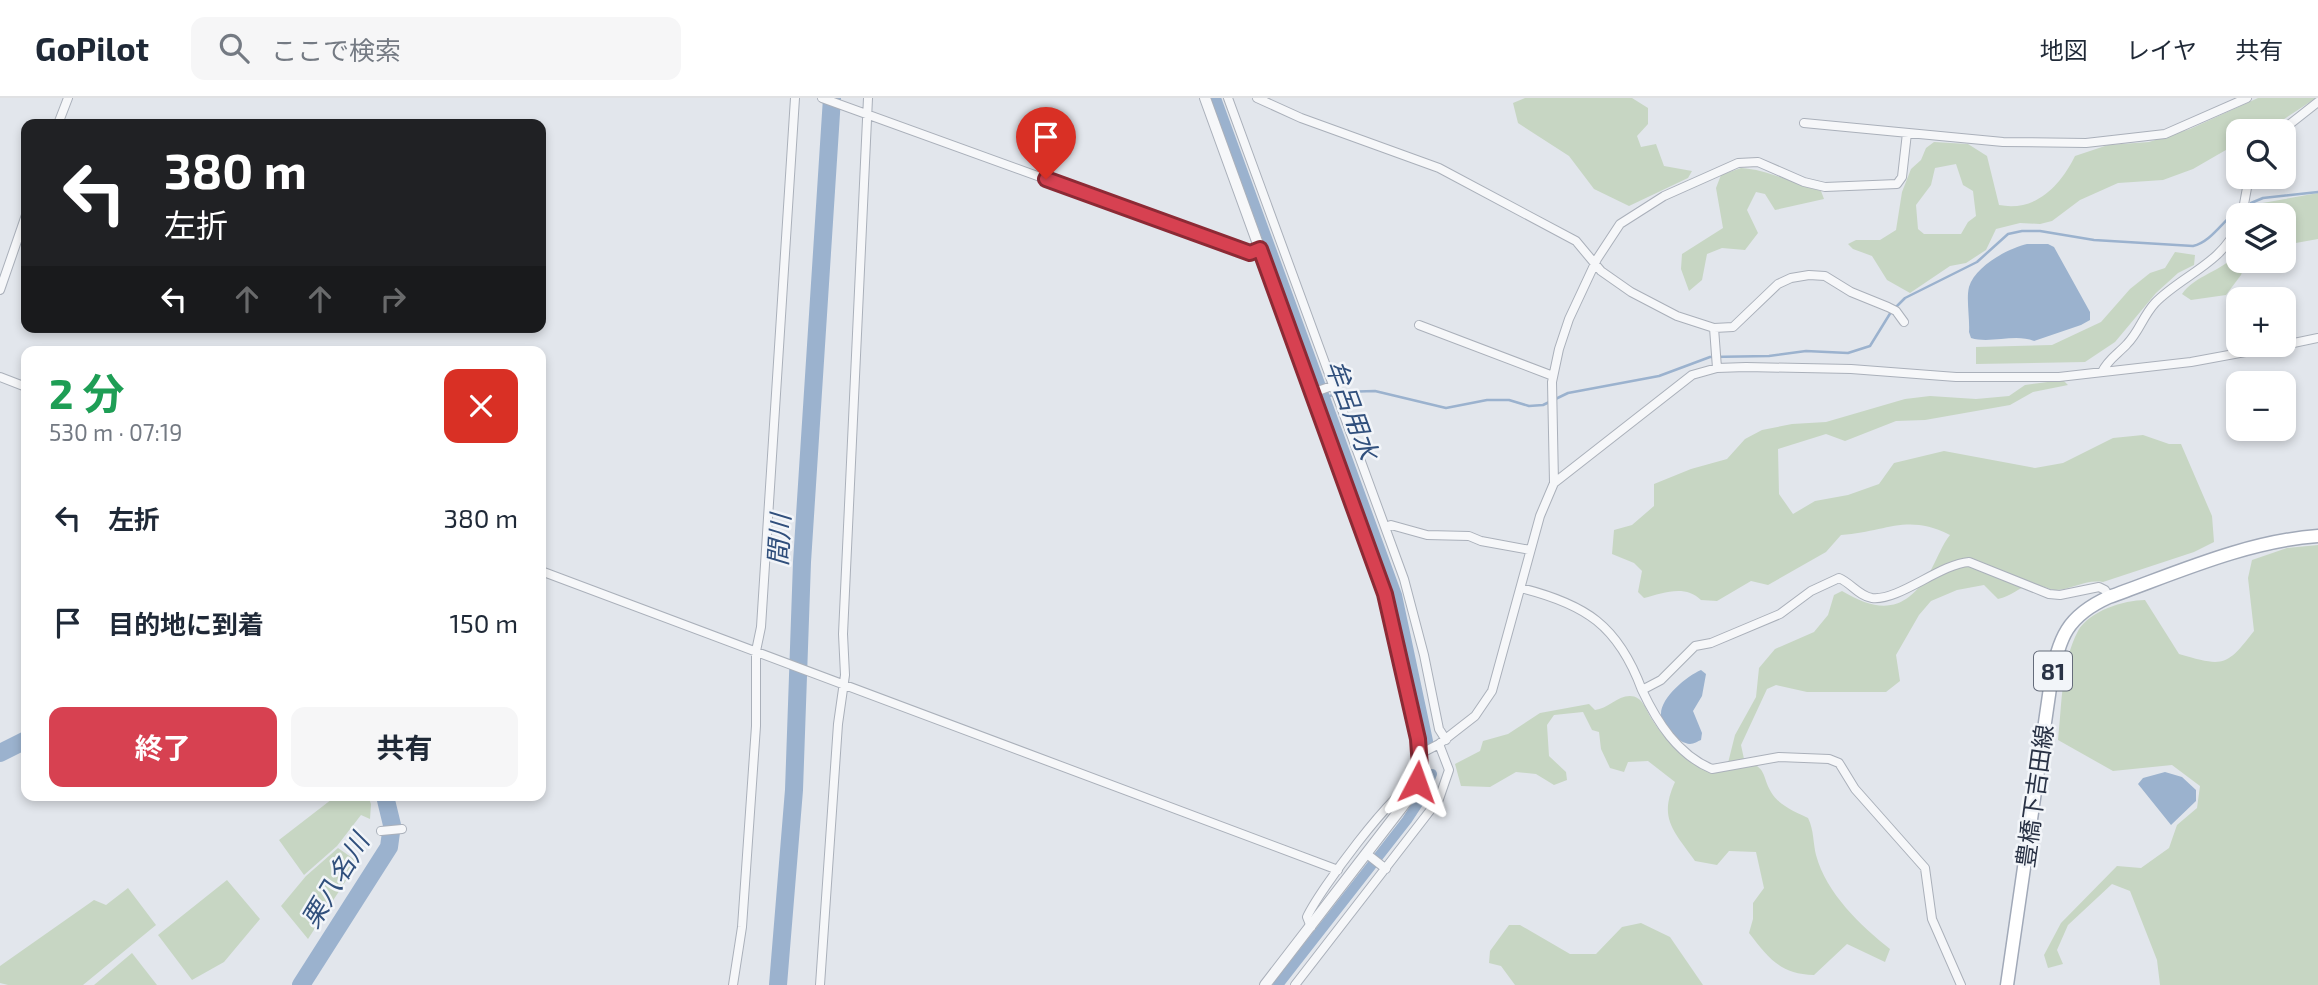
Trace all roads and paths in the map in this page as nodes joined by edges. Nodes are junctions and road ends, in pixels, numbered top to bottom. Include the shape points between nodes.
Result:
1 (68, 98) edge
2 (795, 98) edge
3 (822, 98) edge
4 (868, 98) edge
5 (1205, 98) edge
6 (1228, 98) edge
7 (1256, 98) edge
8 (2247, 98) edge
9 (2318, 102) edge
10 (866, 114) junction
11 (60, 119) edge
12 (2296, 119) edge
13 (1804, 123) dead end
14 (1907, 133) junction
15 (21, 229) edge
16 (2226, 246) edge
17 (1260, 249) junction
18 (1594, 265) junction
19 (0, 290) edge
20 (1904, 322) dead end
21 (1419, 325) dead end
22 (1714, 328) junction
23 (2318, 338) edge
24 (2296, 342) edge
25 (2226, 356) edge
26 (1716, 360) junction
27 (2102, 372) junction
28 (1553, 376) junction
29 (0, 377) edge
30 (21, 385) edge
31 (1332, 390) junction
32 (1314, 392) junction
33 (1555, 483) junction
34 (1385, 527) junction
35 (2318, 536) edge
36 (1530, 550) junction
37 (546, 573) edge
38 (1521, 589) junction
39 (2109, 597) junction
40 (759, 651) junction
41 (842, 684) junction
42 (1642, 690) junction
43 (1443, 742) junction
44 (1420, 754) junction
45 (1417, 782) junction
46 (402, 829) dead end
47 (383, 830) dead end
48 (1369, 856) junction
49 (1384, 867) junction
50 (1338, 870) junction
51 (1311, 927) junction
52 (733, 985) edge
53 (820, 985) edge
54 (1265, 985) edge
55 (1295, 985) edge
56 (1961, 985) edge
57 (2007, 985) edge

1 - 11 street
2 - 40 street
3 - 10 street
4 - 10 street
5 - 17 street
6 - 31 street
7 - 18 street via 1438,168 1576,241
8 - 14 street via 2154,136 2048,144
9 - 12 street
10 - 17 street via 1250,253
10 - 41 street
13 - 14 street
14 - 18 street via 1902,177 1897,184 1825,187 1758,162 1738,163 1630,216 1612,232
15 - 19 street
16 - 27 street via 2155,303
17 - 32 street
18 - 22 street via 1654,306
18 - 28 street via 1569,319
20 - 22 street via 1892,309 1825,276 1809,275 1778,284 1733,327
21 - 28 street
22 - 26 street
23 - 24 street
25 - 27 street
26 - 27 street via 2033,379
26 - 33 street via 1677,384
28 - 33 street
29 - 30 street
31 - 32 street
31 - 34 street
32 - 44 street via 1385,594
33 - 36 street
34 - 36 street via 1469,536
34 - 43 street via 1413,612
35 - 39 main road, 豊橋下吉田線 / 81 via 2260,545
36 - 38 street
37 - 40 street
38 - 42 street via 1566,600 1604,624
38 - 43 street via 1492,691 1475,716
39 - 42 street via 2099,587 2049,593 1969,562 1959,562 1880,597 1832,579 1780,614 1695,646 1661,680
39 - 57 main road, 豊橋下吉田線 / 81 via 2076,617 2057,651
40 - 41 street
40 - 52 street via 742,928
41 - 50 street
41 - 53 street
42 - 56 street via 1665,731 1712,769 1779,757 1839,763 1855,789 1925,868 1932,919
43 - 44 street
43 - 49 street via 1449,770 1439,799
44 - 45 street
45 - 48 street
45 - 50 street via 1395,797
46 - 47 street
48 - 49 street
48 - 51 street
49 - 55 street
50 - 51 street via 1312,906 1307,917
51 - 54 street

